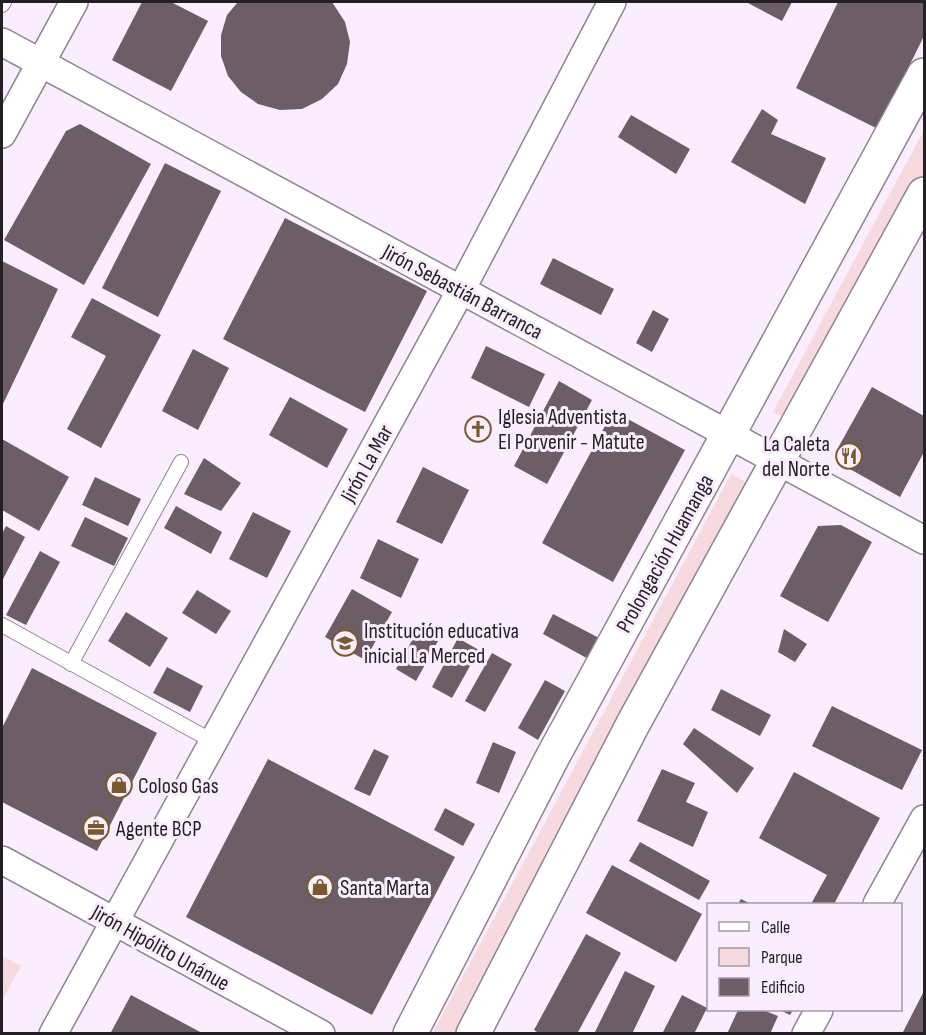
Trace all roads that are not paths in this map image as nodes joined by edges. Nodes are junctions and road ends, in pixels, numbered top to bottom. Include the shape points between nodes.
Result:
1 (74, 2) edge
2 (612, 2) edge
3 (2, 42) edge
4 (40, 63) junction
5 (924, 75) edge
6 (2, 134) edge
7 (924, 194) edge
8 (461, 290) junction
9 (729, 434) junction
10 (778, 460) junction
11 (181, 462) dead end
12 (924, 540) edge
13 (2, 625) edge
14 (71, 664) junction
15 (214, 742) junction
16 (924, 819) edge
17 (2, 860) edge
18 (878, 903) edge
19 (115, 921) junction
20 (818, 1011) edge
21 (53, 1034) edge
22 (321, 1034) edge
23 (410, 1034) edge
24 (473, 1034) edge
25 (806, 1034) edge

1 - 4 street
2 - 8 street, Jirón La Mar
3 - 4 street, Jirón Sebastián Barranca
4 - 6 street
4 - 8 street, Jirón Sebastián Barranca
5 - 9 street, Prolongación Huamanga
7 - 10 street
8 - 9 street, Jirón Sebastián Barranca
8 - 15 street, Jirón La Mar
9 - 10 street, Jirón Sebastián Barranca
9 - 23 street, Prolongación Huamanga via 553,756
10 - 12 street, Jirón Sebastián Barranca
10 - 24 street via 633,724
11 - 14 lane
13 - 14 lane
14 - 15 lane
15 - 19 street, Jirón La Mar
16 - 18 street
17 - 19 street, Jirón Hipólito Unánue
19 - 21 street, Jirón La Mar
19 - 22 street, Jirón Hipólito Unánue
20 - 25 street

